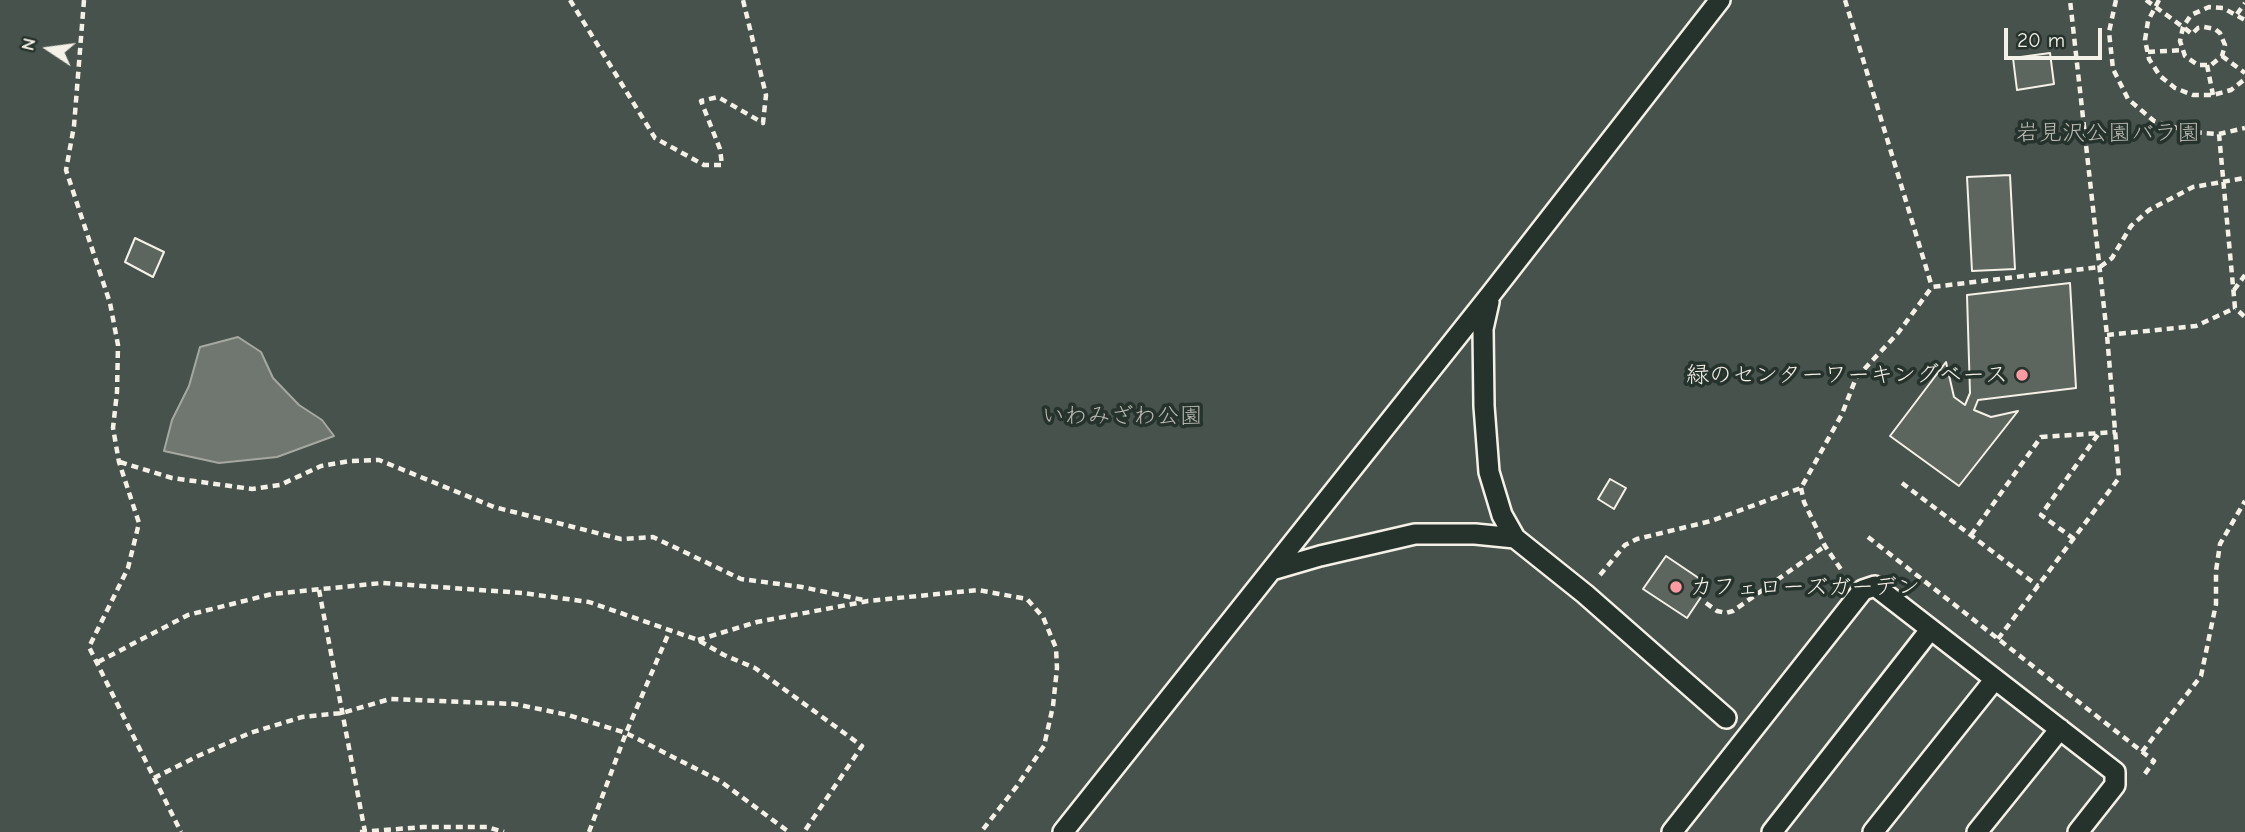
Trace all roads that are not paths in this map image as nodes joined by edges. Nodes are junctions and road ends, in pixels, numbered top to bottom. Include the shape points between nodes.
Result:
1 (1720, 0) edge
2 (1491, 294) junction
3 (1515, 538) junction
4 (1272, 570) junction
5 (1930, 630) junction
6 (1996, 680) junction
7 (1726, 718) dead end
8 (2060, 729) junction
9 (1063, 832) edge
10 (1672, 832) edge
11 (1772, 832) edge
12 (1873, 832) edge
13 (1977, 832) edge
14 (2078, 832) edge

1 - 2 lane
2 - 3 lane via 1483,329 1489,472 1502,515
2 - 4 lane
3 - 4 lane via 1415,534
3 - 7 lane
4 - 9 lane
5 - 6 lane
5 - 10 lane via 1875,586 1863,590
5 - 11 lane
6 - 8 lane
6 - 12 lane
8 - 13 lane
8 - 14 lane via 2115,772 2115,785

